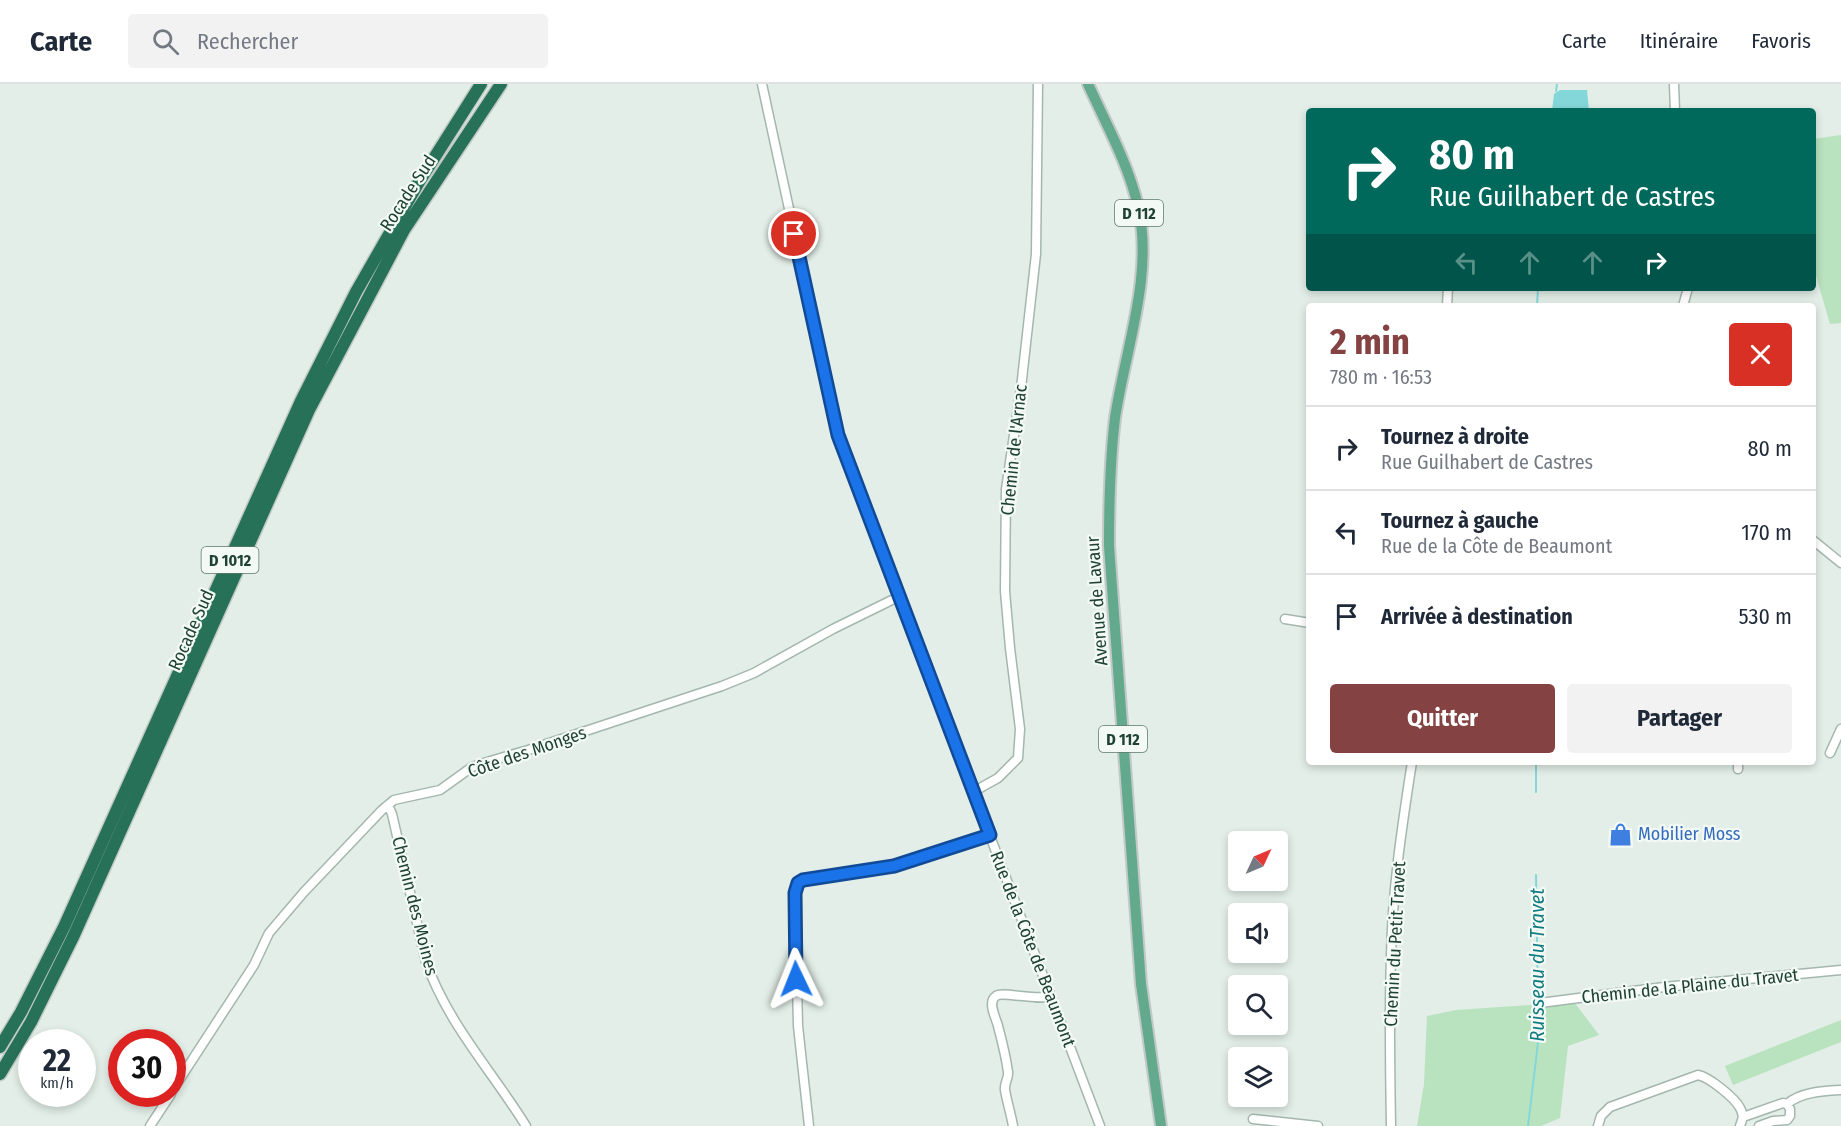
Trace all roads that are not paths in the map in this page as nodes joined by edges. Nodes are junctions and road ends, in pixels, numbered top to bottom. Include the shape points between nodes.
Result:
1 (481, 84) edge
2 (501, 84) edge
3 (762, 84) edge
4 (1038, 84) edge
5 (1088, 84) edge
6 (1674, 85) edge
7 (1675, 108) edge
8 (1816, 543) edge
9 (1841, 563) edge
10 (898, 597) junction
11 (1285, 619) dead end
12 (1306, 622) edge
13 (1841, 729) edge
14 (1830, 753) dead end
15 (1412, 765) edge
16 (973, 792) junction
17 (388, 805) junction
18 (990, 835) junction
19 (1841, 970) edge
20 (1051, 996) junction
21 (1540, 1003) dead end
22 (0, 1047) edge
23 (186, 1070) edge
24 (0, 1074) edge
25 (1841, 1090) edge
26 (1787, 1104) junction
27 (162, 1107) edge
28 (1253, 1119) dead end
29 (1741, 1122) edge
30 (150, 1126) edge
31 (526, 1126) edge
32 (809, 1126) edge
33 (1013, 1126) edge
34 (1100, 1126) edge
35 (1161, 1126) edge
36 (1318, 1126) edge
37 (1391, 1126) edge
38 (1598, 1126) edge
39 (1759, 1126) edge

1 - 22 highway, Rocade Sud / D 1012 via 356,292 301,401 64,927
2 - 24 highway, Rocade Sud / D 1012 via 404,230 309,410 74,935
3 - 10 street, Rue de la Côte de Beaumont via 838,435
4 - 16 street, Chemin de l'Arnac via 1036,254 1006,489 1005,591 1020,729 1018,758 998,778
5 - 35 main road, Avenue de Lavaur / D 112 via 1126,166 1138,207 1143,250 1115,418 1109,546 1141,984
6 - 7 street
8 - 9 street
10 - 16 street, Rue de la Côte de Beaumont
10 - 17 street, Côte des Monges via 733,682 487,762 440,790 394,800
11 - 12 street
13 - 14 street
15 - 37 street, Chemin du Petit Travet via 1390,954
16 - 18 street, Rue de la Côte de Beaumont
17 - 23 street, Côte des Monges via 269,933 254,965
17 - 31 street, Chemin des Moines via 432,980 464,1038
18 - 20 street, Rue de la Côte de Beaumont
18 - 32 street via 894,866 798,883 798,1026
19 - 21 street, Chemin de la Plaine du Travet
20 - 33 street via 1000,994 993,1000 1008,1074 1005,1088
20 - 34 street, Rue de la Côte de Beaumont
25 - 26 street via 1815,1092
26 - 29 street via 1783,1102
26 - 39 street via 1787,1120
27 - 30 street, Côte des Monges
28 - 36 street
29 - 38 street via 1737,1103 1698,1075 1610,1107

